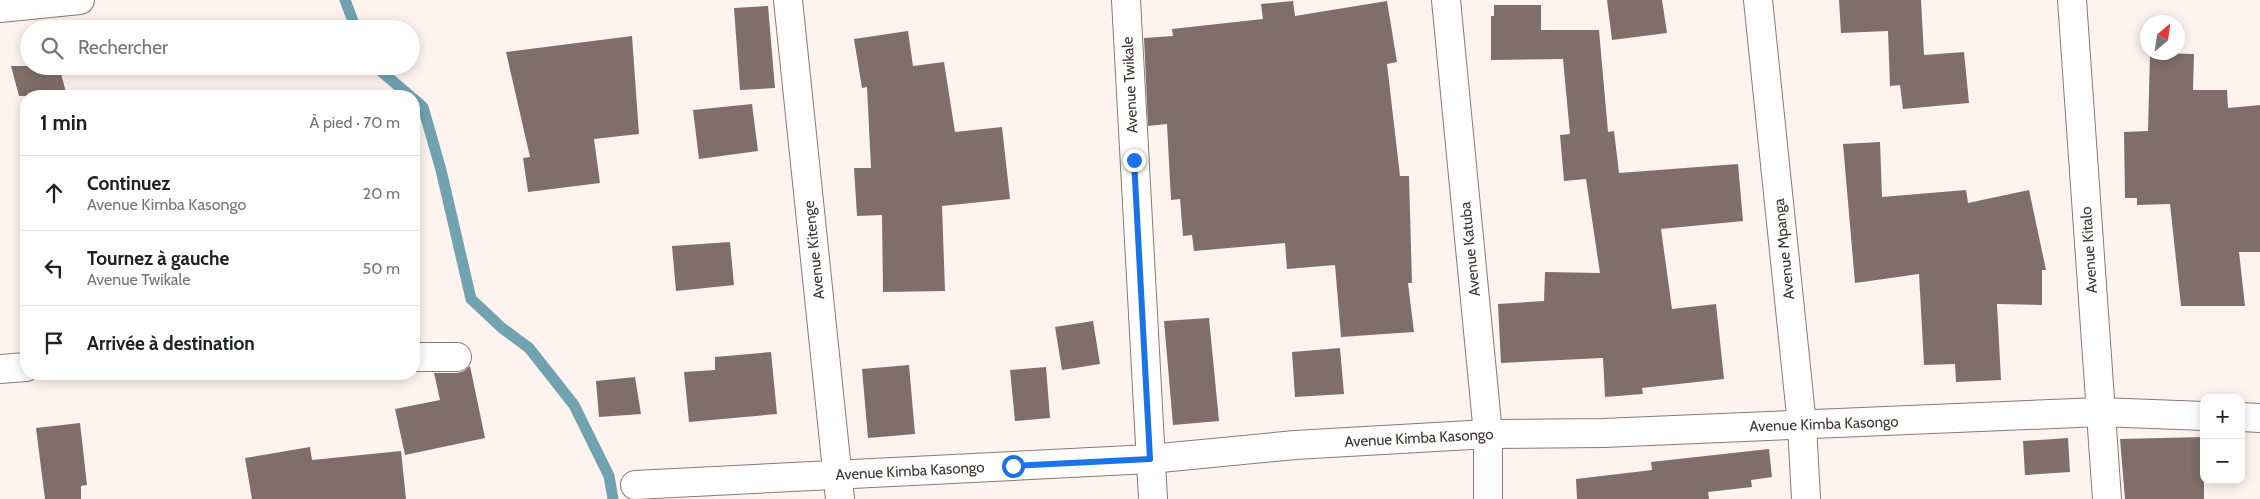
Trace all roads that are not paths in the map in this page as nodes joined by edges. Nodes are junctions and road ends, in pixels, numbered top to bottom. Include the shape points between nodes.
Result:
1 (80, 0) edge
2 (788, 0) edge
3 (1126, 0) edge
4 (1446, 0) edge
5 (1758, 0) edge
6 (2072, 0) edge
7 (0, 8) edge
8 (420, 357) edge
9 (457, 357) dead end
10 (20, 367) edge
11 (0, 369) edge
12 (2100, 412) junction
13 (2200, 416) edge
14 (2245, 417) edge
15 (2260, 418) edge
16 (1802, 425) junction
17 (1488, 434) junction
18 (1150, 459) junction
19 (635, 484) dead end
20 (838, 487) edge
21 (1153, 499) edge
22 (1488, 499) edge
23 (1806, 499) edge
24 (2107, 499) edge

1 - 7 street
2 - 20 street, Avenue Kitenge
3 - 18 street, Avenue Twikale
4 - 17 street, Avenue Katuba
5 - 16 street, Avenue Mpanga
6 - 12 street, Avenue Kitalo
8 - 9 street
10 - 11 street
12 - 13 street, Avenue Kimba Kasongo
12 - 16 street, Avenue Kimba Kasongo
12 - 24 street, Avenue Kitalo
14 - 15 street
16 - 17 street, Avenue Kimba Kasongo
16 - 23 street, Avenue Mpanga
17 - 18 street, Avenue Kimba Kasongo via 1295,445
17 - 22 street, Avenue Katuba
18 - 20 street, Avenue Kimba Kasongo
18 - 21 street, Avenue Twikale
19 - 20 street, Avenue Kimba Kasongo

